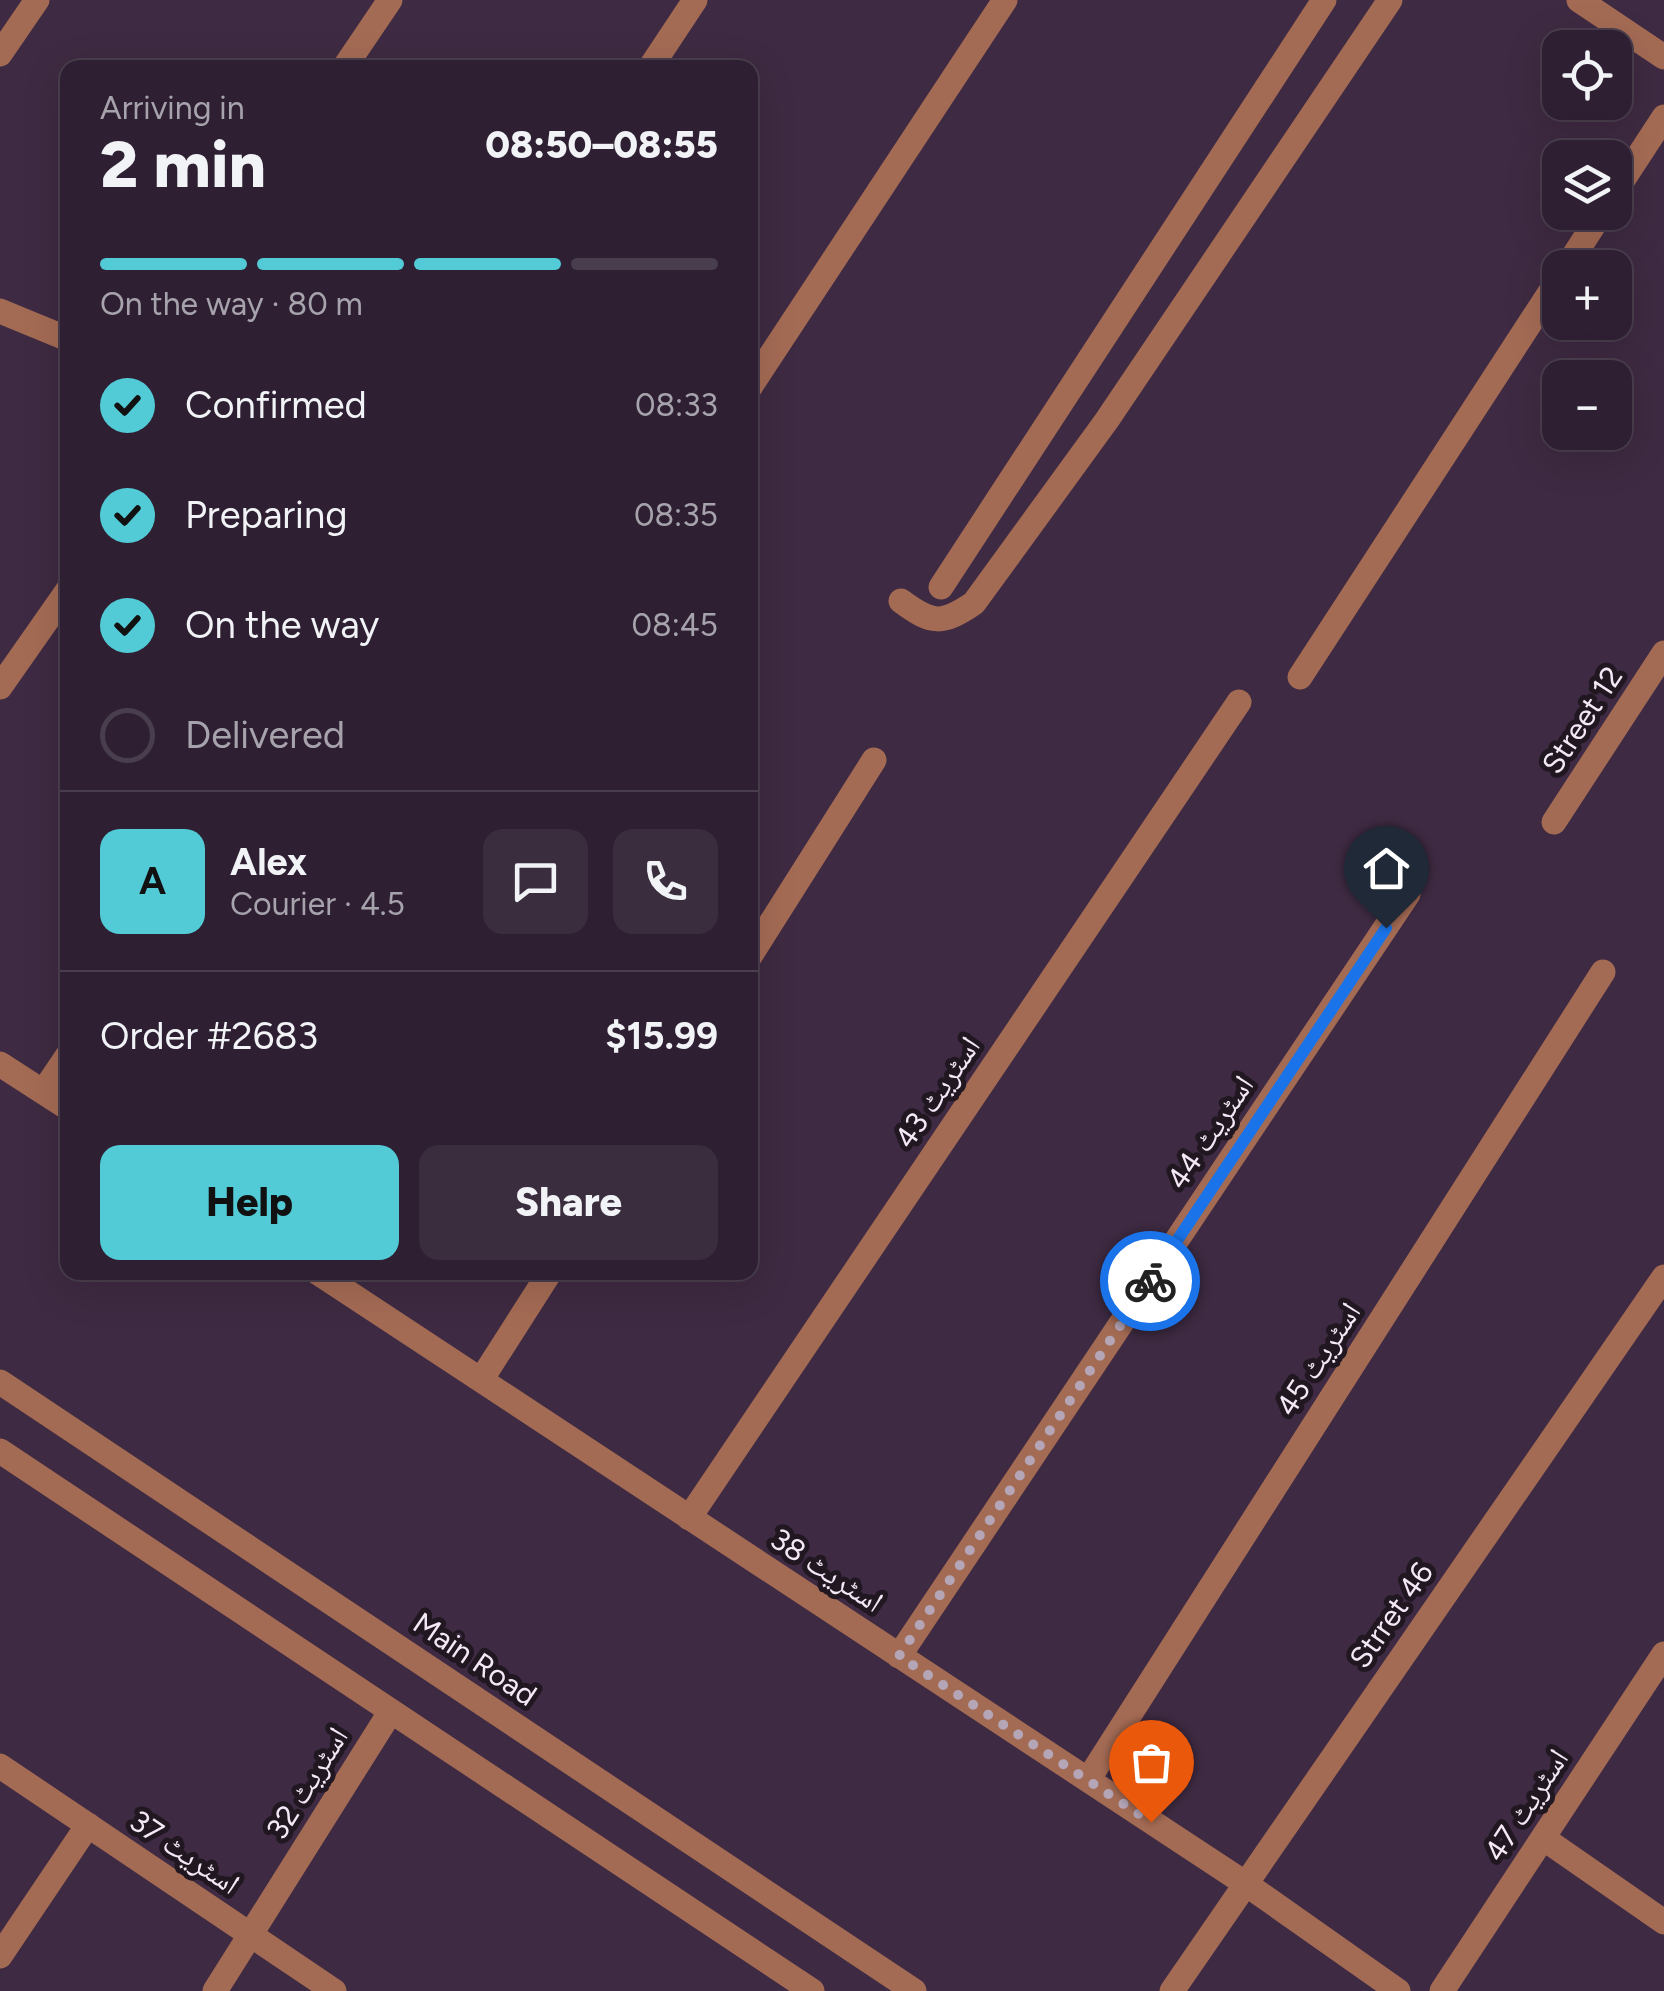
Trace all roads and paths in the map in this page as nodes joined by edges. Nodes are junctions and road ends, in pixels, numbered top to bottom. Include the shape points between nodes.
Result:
1 (37, 0) edge
2 (390, 0) edge
3 (696, 0) edge
4 (1004, 0) edge
5 (1324, 0) edge
6 (1390, 0) edge
7 (1580, 0) edge
8 (0, 54) edge
9 (1664, 57) edge
10 (349, 60) edge
11 (655, 60) edge
12 (1664, 116) edge
13 (1632, 166) edge
14 (1542, 304) edge
15 (0, 311) edge
16 (60, 335) edge
17 (758, 375) edge
18 (1070, 390) junction
19 (1108, 420) junction
20 (941, 586) dead end
21 (60, 601) edge
22 (902, 601) dead end
23 (1664, 653) edge
24 (1300, 677) dead end
25 (0, 686) edge
26 (1239, 702) dead end
27 (874, 760) dead end
28 (1554, 822) dead end
29 (1408, 894) dead end
30 (758, 943) edge
31 (1603, 972) dead end
32 (0, 1064) edge
33 (60, 1066) edge
34 (43, 1092) junction
35 (60, 1103) edge
36 (1664, 1276) edge
37 (330, 1280) edge
38 (545, 1280) edge
39 (481, 1380) junction
40 (0, 1382) edge
41 (0, 1451) edge
42 (689, 1518) junction
43 (899, 1656) junction
44 (1660, 1669) edge
45 (391, 1711) junction
46 (0, 1766) edge
47 (1088, 1780) junction
48 (88, 1825) junction
49 (1543, 1838) junction
50 (1246, 1884) junction
51 (1664, 1922) edge
52 (251, 1935) junction
53 (0, 1956) edge
54 (215, 1991) edge
55 (334, 1991) edge
56 (812, 1991) edge
57 (914, 1991) edge
58 (1172, 1991) edge
59 (1398, 1991) edge
60 (1442, 1991) edge

1 - 8 street
2 - 10 street
3 - 11 street
4 - 17 street
5 - 18 street
6 - 19 street
7 - 9 street
12 - 13 street
14 - 24 street
15 - 16 street
18 - 19 street
18 - 20 street
19 - 22 street via 974,603 952,618 926,619
21 - 25 street
23 - 28 street, Street 12
26 - 42 street, اسٹریٹ 43
27 - 30 street
29 - 43 street, اسٹریٹ 44
31 - 47 street, اسٹریٹ 45
32 - 34 street
33 - 34 street
34 - 35 street
36 - 50 street, Strret 46
37 - 39 street, اسٹریٹ 38
38 - 39 street
39 - 42 street, اسٹریٹ 38
40 - 57 street, Main Road
41 - 45 street
42 - 43 street, اسٹریٹ 38
43 - 47 street, اسٹریٹ 38
44 - 49 street, اسٹریٹ 47
45 - 52 street, اسٹریٹ 32
45 - 56 street
46 - 48 street, اسٹریٹ 37
47 - 50 street, اسٹریٹ 38
48 - 52 street, اسٹریٹ 37
48 - 53 street
49 - 51 street
49 - 60 street, اسٹریٹ 47
50 - 58 street, Strret 46
50 - 59 street, اسٹریٹ 38
52 - 54 street, اسٹریٹ 32
52 - 55 street, اسٹریٹ 37

